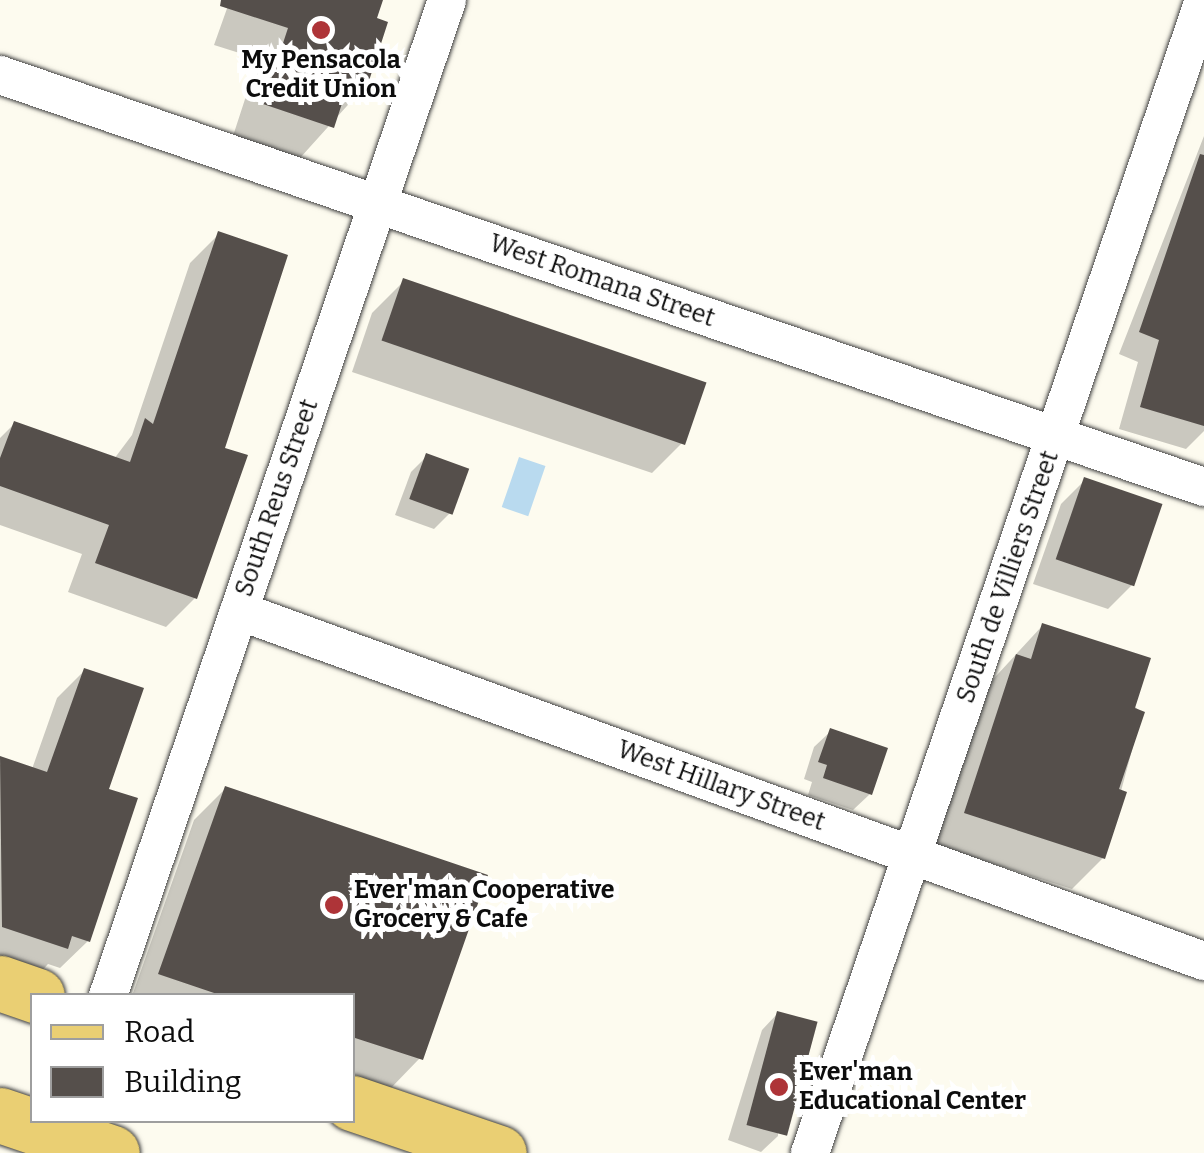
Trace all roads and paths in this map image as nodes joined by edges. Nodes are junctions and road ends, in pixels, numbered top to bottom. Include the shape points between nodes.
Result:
1 (446, 0) edge
2 (1204, 0) edge
3 (0, 75) edge
4 (378, 204) junction
5 (1056, 436) junction
6 (1204, 487) edge
7 (238, 611) junction
8 (912, 856) junction
9 (1204, 961) edge
10 (0, 983) edge
11 (109, 993) edge
12 (30, 994) edge
13 (355, 1104) edge
14 (0, 1114) edge
15 (60, 1136) edge
16 (112, 1153) edge
17 (499, 1153) edge
18 (810, 1153) edge

1 - 4 street, South Reus Street
2 - 5 street, South de Villiers Street
3 - 4 street, West Romana Street
4 - 5 street, West Romana Street
4 - 7 street, South Reus Street
5 - 6 street, West Romana Street
5 - 8 street, South de Villiers Street
7 - 8 street, West Hillary Street
7 - 11 street, South Reus Street
8 - 9 street, West Hillary Street
8 - 18 street, South de Villiers Street
10 - 12 main road
13 - 17 main road
14 - 15 main road
15 - 16 main road

